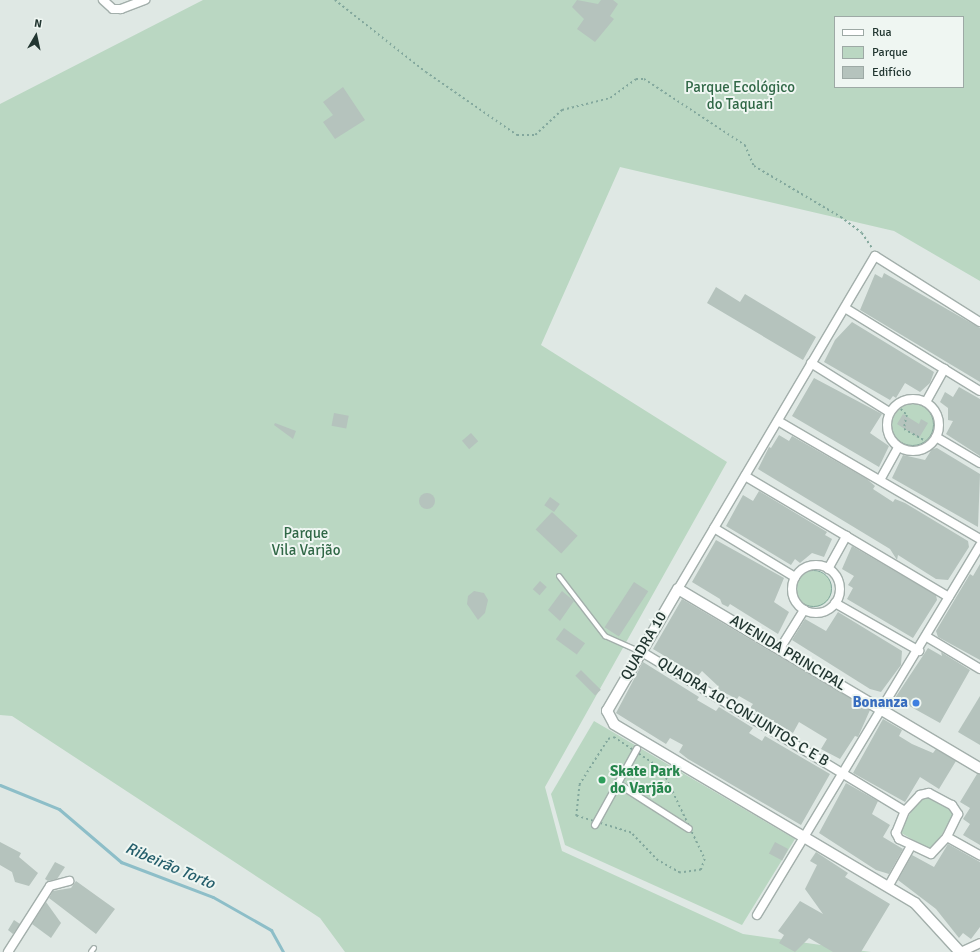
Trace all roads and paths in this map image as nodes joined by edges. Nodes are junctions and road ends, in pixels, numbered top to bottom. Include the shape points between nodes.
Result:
1 (103, 0) edge
2 (145, 0) edge
3 (335, 0) edge
4 (876, 256) junction
5 (845, 308) junction
6 (980, 322) edge
7 (811, 363) junction
8 (944, 369) junction
9 (980, 391) edge
10 (926, 402) junction
11 (900, 408) junction
12 (889, 412) junction
13 (778, 421) junction
14 (936, 438) junction
15 (926, 441) junction
16 (898, 448) junction
17 (980, 463) edge
18 (745, 476) junction
19 (880, 480) junction
20 (714, 528) junction
21 (846, 536) junction
22 (980, 539) edge
23 (979, 549) edge
24 (828, 568) junction
25 (815, 571) joint
26 (558, 576) dead end
27 (794, 577) junction
28 (678, 589) junction
29 (949, 598) junction
30 (835, 603) junction
31 (804, 610) junction
32 (927, 637) junction
33 (780, 647) junction
34 (919, 651) junction
35 (642, 652) junction
36 (980, 669) edge
37 (882, 709) junction
38 (637, 749) junction
39 (980, 768) edge
40 (844, 773) junction
41 (617, 783) junction
42 (905, 811) junction
43 (595, 825) junction
44 (689, 829) junction
45 (805, 836) junction
46 (947, 837) junction
47 (911, 846) junction
48 (980, 855) edge
49 (69, 881) dead end
50 (888, 887) junction
51 (758, 914) dead end
52 (980, 943) edge
53 (8, 952) edge
54 (961, 952) edge

1 - 2 street via 113,9 121,9
3 - 4 path via 426,72 517,135 535,135 562,110 610,98 636,79 644,79 745,145 754,166 841,217 862,233
4 - 5 street
4 - 6 street
5 - 7 street
5 - 8 street
7 - 12 street
7 - 13 street
8 - 9 street
8 - 10 street
10 - 12 street via 905,400
10 - 14 street via 938,418
11 - 15 path via 907,415 904,429
11 - 15 path via 911,403 932,412 935,428
11 - 15 path via 890,427 892,436 912,448
12 - 16 street via 886,425 889,438
13 - 18 street
13 - 19 street
14 - 16 street via 920,451
14 - 17 street
16 - 19 street
18 - 20 street
18 - 21 street
19 - 22 street
20 - 27 street
20 - 28 street
21 - 24 street
21 - 29 street
23 - 29 street
24 - 27 street via 816,565 804,568
24 - 30 street via 839,584
25 - 25 path via 800,576 796,592 804,603 818,607 830,597 833,586 828,576
26 - 35 lane via 606,636
27 - 31 street via 793,595
28 - 33 street, AVENIDA PRINCIPAL
28 - 35 street, QUADRA 10
29 - 32 street
30 - 31 street via 826,611
30 - 34 street
31 - 33 street
32 - 34 street
32 - 36 street
33 - 37 street, AVENIDA PRINCIPAL
34 - 37 street
35 - 40 street, QUADRA 10 CONJUNTOS C E B
35 - 45 street, QUADRA 10 via 606,715 614,724
37 - 39 street, AVENIDA PRINCIPAL
37 - 40 street
38 - 41 street
38 - 43 path via 614,737 608,739 579,785 576,816
38 - 44 path via 662,769
40 - 42 street, QUADRA 10 CONJUNTOS C E B
40 - 45 street
41 - 43 street
41 - 44 street
42 - 46 street via 920,795 927,793 952,806 958,814
42 - 47 street via 896,833
43 - 44 path via 631,833 658,861 687,875 701,870 705,864
45 - 50 street
45 - 51 street
46 - 47 street via 931,854
46 - 48 street
47 - 50 street
49 - 53 street via 50,886
50 - 54 street via 915,903
52 - 54 street

